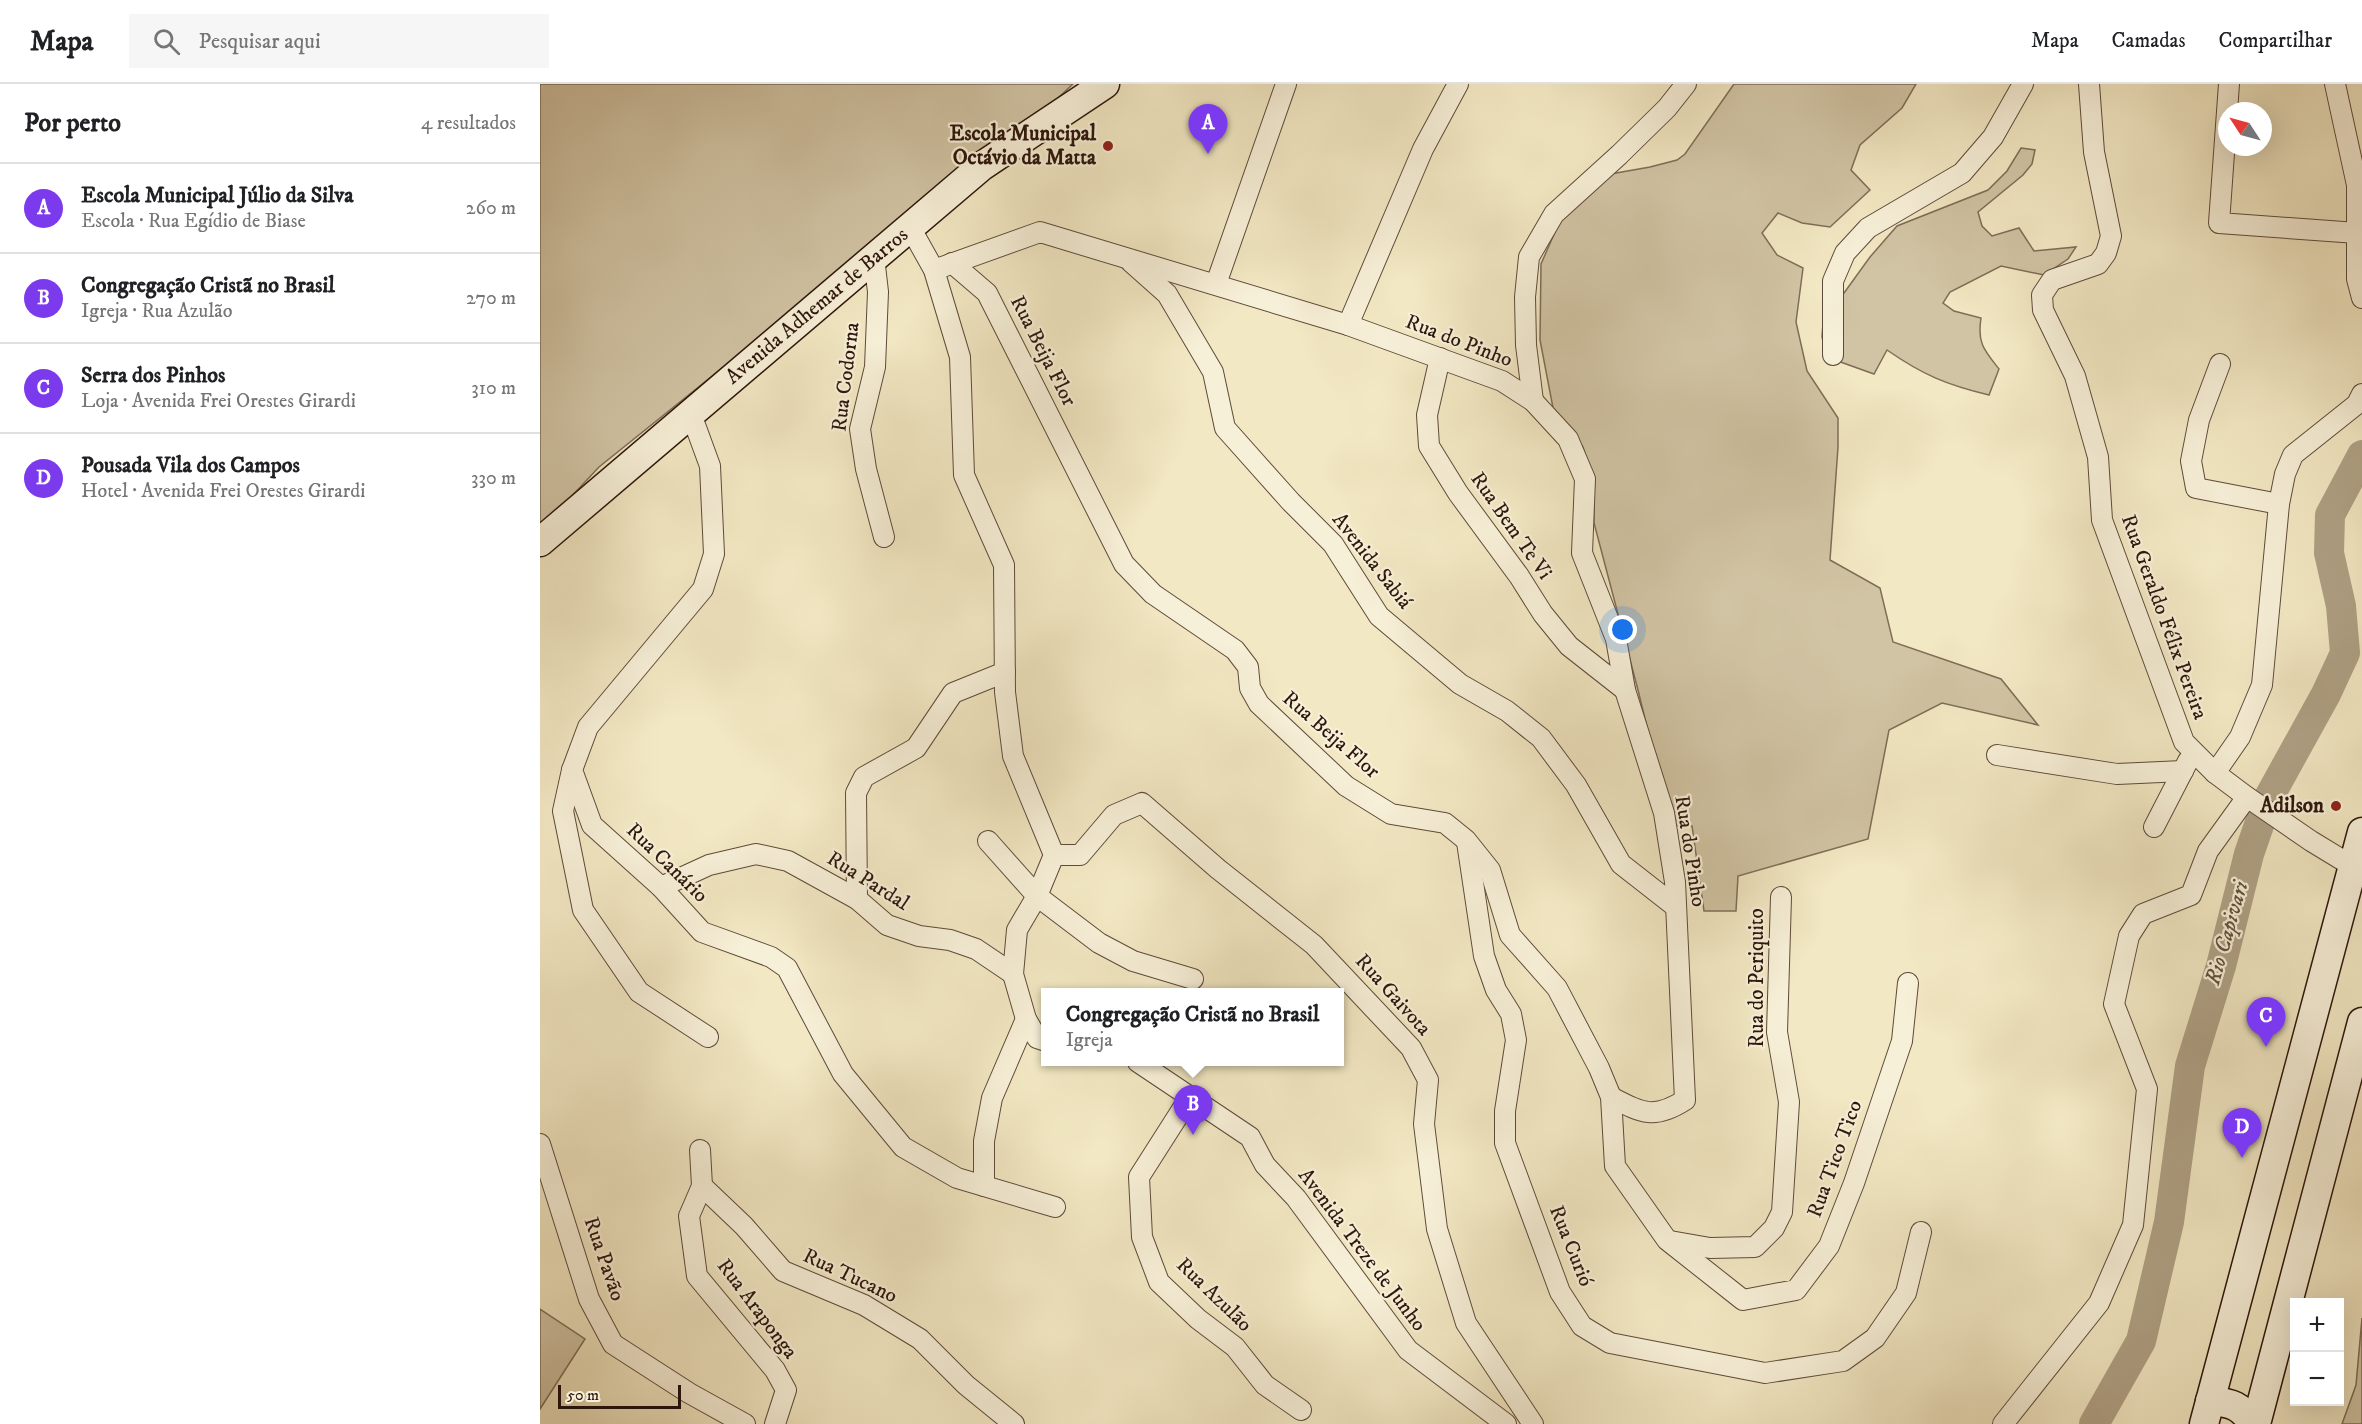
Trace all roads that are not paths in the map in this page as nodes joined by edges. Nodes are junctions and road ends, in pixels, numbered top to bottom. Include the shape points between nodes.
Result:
1 (1105, 84) edge
2 (1287, 84) edge
3 (1458, 84) edge
4 (1686, 84) edge
5 (2023, 84) edge
6 (2089, 84) edge
7 (2229, 84) edge
8 (2335, 84) edge
9 (2360, 185) edge
10 (910, 227) junction
11 (2357, 233) junction
12 (874, 257) junction
13 (1127, 258) junction
14 (943, 266) junction
15 (1216, 284) junction
16 (2362, 298) edge
17 (1348, 325) junction
18 (1833, 355) dead end
19 (1440, 358) junction
20 (2220, 364) dead end
21 (2362, 394) edge
22 (1533, 401) junction
23 (691, 414) junction
24 (2279, 504) junction
25 (884, 537) dead end
26 (540, 542) edge
27 (1005, 672) junction
28 (1625, 690) junction
29 (2193, 751) junction
30 (1997, 754) dead end
31 (572, 771) junction
32 (2183, 771) junction
33 (2215, 773) junction
34 (2253, 801) junction
35 (2154, 827) dead end
36 (2362, 832) edge
37 (1466, 840) junction
38 (988, 841) dead end
39 (1054, 855) junction
40 (1080, 855) junction
41 (2358, 870) edge
42 (661, 886) junction
43 (1037, 896) junction
44 (1781, 897) dead end
45 (857, 898) junction
46 (1676, 907) junction
47 (1013, 974) junction
48 (1193, 979) dead end
49 (1908, 983) dead end
50 (1026, 1019) junction
51 (2362, 1022) edge
52 (708, 1037) dead end
53 (1041, 1040) edge
54 (1143, 1066) edge
55 (1190, 1097) junction
56 (1611, 1097) junction
57 (540, 1144) edge
58 (700, 1150) dead end
59 (702, 1186) junction
60 (984, 1186) junction
61 (1055, 1207) dead end
62 (1921, 1232) dead end
63 (1667, 1240) junction
64 (1743, 1299) joint
65 (1301, 1410) dead end
66 (2207, 1413) edge
67 (745, 1424) edge
68 (775, 1424) edge
69 (1014, 1424) edge
70 (1506, 1424) edge
71 (1533, 1424) edge
72 (2003, 1424) edge
73 (2255, 1424) edge

1 - 10 main road, Avenida Adhemar de Barros via 982,166
2 - 15 street
3 - 17 street via 1423,149
4 - 22 street via 1667,108 1554,214 1529,257 1526,345
5 - 18 street via 1993,136 1962,173 1868,228 1845,253 1833,281
6 - 29 street, Rua Geraldo Félix Pereira via 2094,152 2111,236 2098,264 2052,280 2042,295 2043,310 2075,376 2098,457 2102,520 2184,742
7 - 11 street via 2219,223
8 - 9 street
9 - 11 street
10 - 12 main road, Avenida Adhemar de Barros
10 - 14 street
11 - 16 street via 2357,279
12 - 23 main road, Avenida Adhemar de Barros
12 - 25 street, Rua Codorna via 878,292 875,367 860,429
13 - 14 street, Rua do Pinho via 1040,232
13 - 15 street, Rua do Pinho
13 - 46 street, Avenida Sabiá via 1167,294 1213,372 1226,428 1333,544 1379,616 1460,684 1507,711 1541,738 1576,785 1621,864
14 - 27 street via 960,357 964,475 1004,565
14 - 37 street, Rua Beija Flor via 987,293 1124,564 1153,594 1235,650 1248,667 1250,688 1259,704 1346,786 1390,814 1445,823
15 - 17 street, Rua do Pinho
17 - 19 street, Rua do Pinho
19 - 22 street, Rua do Pinho via 1502,381
19 - 28 street, Rua Bem Te Vi via 1427,415 1429,446 1543,614 1569,646
20 - 24 street via 2197,430 2191,461 2196,488
21 - 24 street via 2357,404 2294,455 2285,474
22 - 28 street, Rua do Pinho via 1568,439 1586,479 1582,553 1616,639
23 - 26 main road, Avenida Adhemar de Barros
23 - 31 street via 710,466 712,562 703,589 588,727
24 - 33 street via 2262,685 2240,737
27 - 39 street via 1013,756
27 - 45 street via 952,693 916,748 864,777 856,793
28 - 46 street, Rua do Pinho via 1664,813
29 - 32 street
29 - 33 street, Rua Geraldo Félix Pereira
30 - 32 street via 2117,774
31 - 42 street, Rua Canário via 592,825
31 - 52 street via 563,811 583,910 639,992
32 - 35 street
33 - 34 street, Rua Geraldo Félix Pereira
34 - 41 street, Rua Geraldo Félix Pereira
34 - 72 street via 2208,851 2191,895 2143,914 2129,936 2114,1004 2147,1089 2133,1226 2100,1303
36 - 41 main road
37 - 56 street, Rua Beija Flor via 1490,870 1510,935 1557,988
37 - 62 street, Rua Curió via 1484,956 1496,990 1511,1014 1516,1040 1505,1111 1505,1143 1560,1292 1582,1326 1610,1343 1765,1373 1843,1361 1875,1338 1906,1293
38 - 43 street
39 - 40 street
39 - 43 street
40 - 43 street
40 - 71 street, Rua Gaivota via 1114,815 1142,803 1314,945 1411,1048 1428,1080 1424,1124 1437,1229 1466,1323
41 - 66 main road
42 - 45 street, Rua Pardal via 709,865 756,854 788,861
42 - 60 street, Rua Canário via 702,932 771,957 788,968 843,1074 903,1146 957,1178
43 - 47 street via 1017,930
43 - 48 street via 1099,943 1133,962
44 - 63 street, Rua do Periquito via 1777,1032 1789,1102 1782,1212 1774,1228 1755,1247 1710,1248
45 - 47 street, Rua Pardal via 886,925 976,949
46 - 56 street, Rua do Pinho via 1685,1100 1667,1111 1639,1112
47 - 50 street
49 - 64 street, Rua Tico Tico via 1902,1041 1829,1246 1796,1290
50 - 53 street via 1036,1038
50 - 60 street via 992,1098 984,1141
51 - 73 main road
54 - 55 street, Avenida Treze de Junho
55 - 65 street, Rua Azulão via 1139,1177 1142,1237 1160,1282 1198,1319 1235,1347 1265,1385
55 - 70 street, Avenida Treze de Junho via 1250,1137 1264,1165 1296,1198 1408,1350
56 - 63 street, Rua Beija Flor via 1615,1166
57 - 67 street, Rua Pavão via 589,1299 613,1344
58 - 59 street, Rua Araponga
59 - 68 street, Rua Araponga via 689,1216 697,1276 775,1370 786,1390
59 - 69 street, Rua Tucano via 783,1271 864,1305 920,1339 966,1385
60 - 61 street, Rua Canário
63 - 64 street, Rua Beija Flor
66 - 73 main road via 2232,1403

